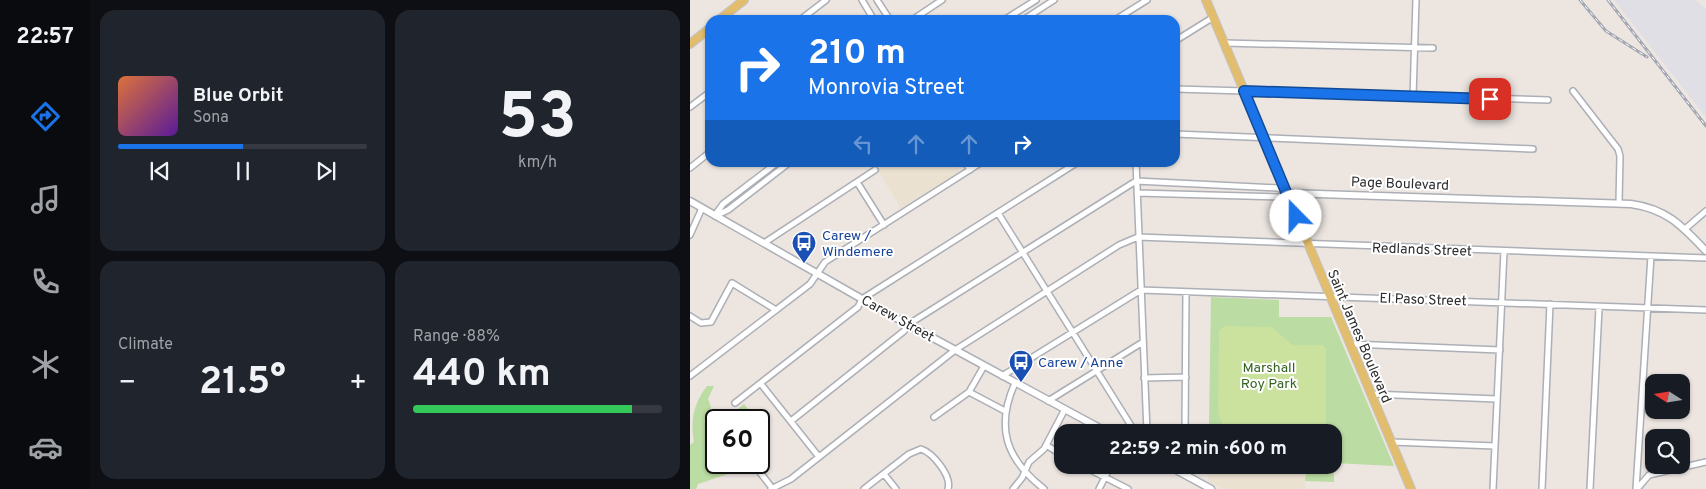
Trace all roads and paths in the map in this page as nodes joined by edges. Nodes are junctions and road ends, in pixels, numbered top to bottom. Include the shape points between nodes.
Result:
1 (744, 0) edge
2 (826, 0) edge
3 (862, 0) edge
4 (877, 0) edge
5 (942, 0) edge
6 (1036, 0) edge
7 (1147, 0) edge
8 (1206, 0) edge
9 (1415, 0) edge
10 (1052, 1) edge
11 (1040, 9) junction
12 (726, 15) edge
13 (806, 15) edge
14 (871, 15) edge
15 (887, 15) edge
16 (920, 15) edge
17 (1012, 15) edge
18 (1030, 15) edge
19 (1123, 15) edge
20 (1212, 18) junction
21 (705, 32) edge
22 (1180, 38) edge
23 (690, 44) edge
24 (1223, 44) junction
25 (1414, 48) junction
26 (1433, 48) dead end
27 (1180, 89) edge
28 (1244, 91) junction
29 (1573, 91) dead end
30 (705, 96) edge
31 (1413, 97) junction
32 (1548, 100) dead end
33 (690, 108) edge
34 (1180, 134) edge
35 (1265, 139) junction
36 (1533, 149) dead end
37 (705, 156) edge
38 (771, 167) edge
39 (784, 167) edge
40 (968, 167) edge
41 (975, 167) edge
42 (1070, 167) edge
43 (1136, 167) edge
44 (690, 168) edge
45 (875, 170) dead end
46 (970, 170) junction
47 (1136, 181) junction
48 (857, 182) junction
49 (1204, 185) junction
50 (1136, 193) junction
51 (1287, 193) junction
52 (1204, 194) junction
53 (690, 201) edge
54 (1619, 203) junction
55 (702, 208) junction
56 (1706, 211) edge
57 (998, 214) junction
58 (715, 216) junction
59 (884, 225) junction
60 (1685, 229) junction
61 (690, 235) edge
62 (1138, 237) junction
63 (764, 243) junction
64 (1308, 245) junction
65 (1504, 251) junction
66 (1706, 251) edge
67 (1022, 253) junction
68 (1651, 256) junction
69 (1706, 258) edge
70 (818, 274) junction
71 (1141, 290) junction
72 (1046, 292) junction
73 (1186, 292) junction
74 (1330, 297) junction
75 (862, 299) junction
76 (1503, 302) junction
77 (1550, 304) junction
78 (1599, 308) junction
79 (1647, 309) junction
80 (776, 310) junction
81 (1706, 310) edge
82 (690, 316) edge
83 (909, 324) junction
84 (1072, 332) junction
85 (1143, 342) junction
86 (1351, 344) junction
87 (954, 350) junction
88 (1500, 350) junction
89 (984, 366) junction
90 (1097, 371) junction
91 (690, 376) edge
92 (1002, 376) junction
93 (1144, 378) junction
94 (1186, 378) junction
95 (1015, 383) junction
96 (761, 384) junction
97 (969, 392) junction
98 (1371, 394) junction
99 (1497, 399) junction
100 (1048, 401) junction
101 (735, 403) dead end
102 (1065, 410) junction
103 (1005, 411) junction
104 (934, 417) dead end
105 (791, 421) junction
106 (1092, 424) edge
107 (1130, 424) edge
108 (1147, 424) edge
109 (1185, 424) edge
110 (1392, 442) junction
111 (1046, 445) junction
112 (1495, 446) junction
113 (1054, 450) edge
114 (819, 457) junction
115 (1706, 462) edge
116 (1025, 471) junction
117 (761, 474) edge
118 (884, 474) junction
119 (1097, 474) edge
120 (1106, 474) edge
121 (1185, 475) edge
122 (1104, 478) junction
123 (772, 489) edge
124 (864, 489) edge
125 (896, 489) edge
126 (948, 489) edge
127 (1014, 489) edge
128 (1044, 489) edge
129 (1099, 489) edge
130 (1128, 489) edge
131 (1211, 489) edge
132 (1412, 489) edge
133 (1493, 489) edge
134 (1542, 489) edge
135 (1590, 489) edge
136 (1636, 489) edge

1 - 12 main road
2 - 13 street
3 - 14 street
4 - 15 street
5 - 16 street
6 - 11 street
6 - 17 street
7 - 19 street
8 - 20 main road
9 - 25 street
10 - 11 street
11 - 18 street
20 - 22 street
20 - 24 main road
21 - 23 main road
24 - 25 street
24 - 28 main road
25 - 26 street
25 - 31 street
27 - 28 street
28 - 31 street
28 - 35 main road
29 - 54 street via 1618,149
30 - 33 street
31 - 32 street
34 - 35 street
35 - 36 street
35 - 51 main road
37 - 44 street
38 - 58 street via 723,204
39 - 58 street via 728,210
40 - 46 street
41 - 46 street
42 - 57 street
43 - 47 street
45 - 48 street
46 - 59 street
47 - 49 street
47 - 50 street
47 - 67 street
48 - 59 street
48 - 63 street
49 - 51 street via 1278,188
49 - 52 street
50 - 52 street
50 - 62 street
51 - 52 street via 1279,196
51 - 54 street, Page Boulevard
51 - 64 main road, Saint James Boulevard
53 - 55 street, Carew Street
54 - 60 street, Page Boulevard via 1653,208
55 - 58 street, Carew Street
55 - 61 street
56 - 60 street
57 - 67 street
57 - 75 street
58 - 63 street, Carew Street
59 - 70 street via 825,262
60 - 66 street, Page Boulevard
62 - 64 street, Redlands Street
62 - 71 street
62 - 72 street via 1119,245
63 - 70 street, Carew Street
64 - 65 street, Redlands Street
64 - 74 main road, Saint James Boulevard
65 - 68 street, Redlands Street
65 - 76 street
67 - 72 street
67 - 83 street
68 - 69 street, Redlands Street
68 - 79 street
70 - 75 street, Carew Street
70 - 80 street
71 - 73 street, El Paso Street
71 - 84 street
71 - 85 street
72 - 84 street
72 - 87 street
73 - 74 street, El Paso Street
73 - 94 street
74 - 76 street, El Paso Street
74 - 86 main road, Saint James Boulevard
75 - 83 street, Carew Street
75 - 96 street via 858,307
76 - 77 street, El Paso Street
76 - 88 street
77 - 78 street, El Paso Street
77 - 134 street
78 - 79 street, El Paso Street
78 - 135 street
79 - 81 street, El Paso Street
79 - 136 street
80 - 82 street via 732,283 711,322 701,322
80 - 91 street
83 - 87 street, Carew Street
83 - 105 street
84 - 90 street
84 - 92 street
85 - 90 street
85 - 93 street
86 - 88 street
86 - 98 main road, Saint James Boulevard
87 - 89 street, Carew Street
87 - 114 street
88 - 99 street
89 - 92 street, Carew Street
89 - 97 street
90 - 100 street
90 - 107 street
92 - 95 street, Carew Street
93 - 94 street
93 - 108 street
94 - 109 street
95 - 100 street, Carew Street
95 - 103 street
96 - 101 street
96 - 105 street
97 - 103 street
97 - 104 street
98 - 99 street
98 - 110 main road, Saint James Boulevard
99 - 112 street
100 - 102 street, Carew Street
102 - 106 street, Carew Street
102 - 111 street
103 - 116 street via 1007,443
105 - 114 street
110 - 112 street
110 - 132 main road, Saint James Boulevard
111 - 113 street
111 - 116 street via 1029,462
112 - 133 street
114 - 123 street
115 - 136 street via 1649,475
116 - 127 street
116 - 128 street
117 - 123 street
118 - 124 street
118 - 125 street
118 - 126 street via 909,454 921,449 931,455 947,477
119 - 122 street
120 - 122 street
121 - 131 street
122 - 129 street
122 - 130 street

